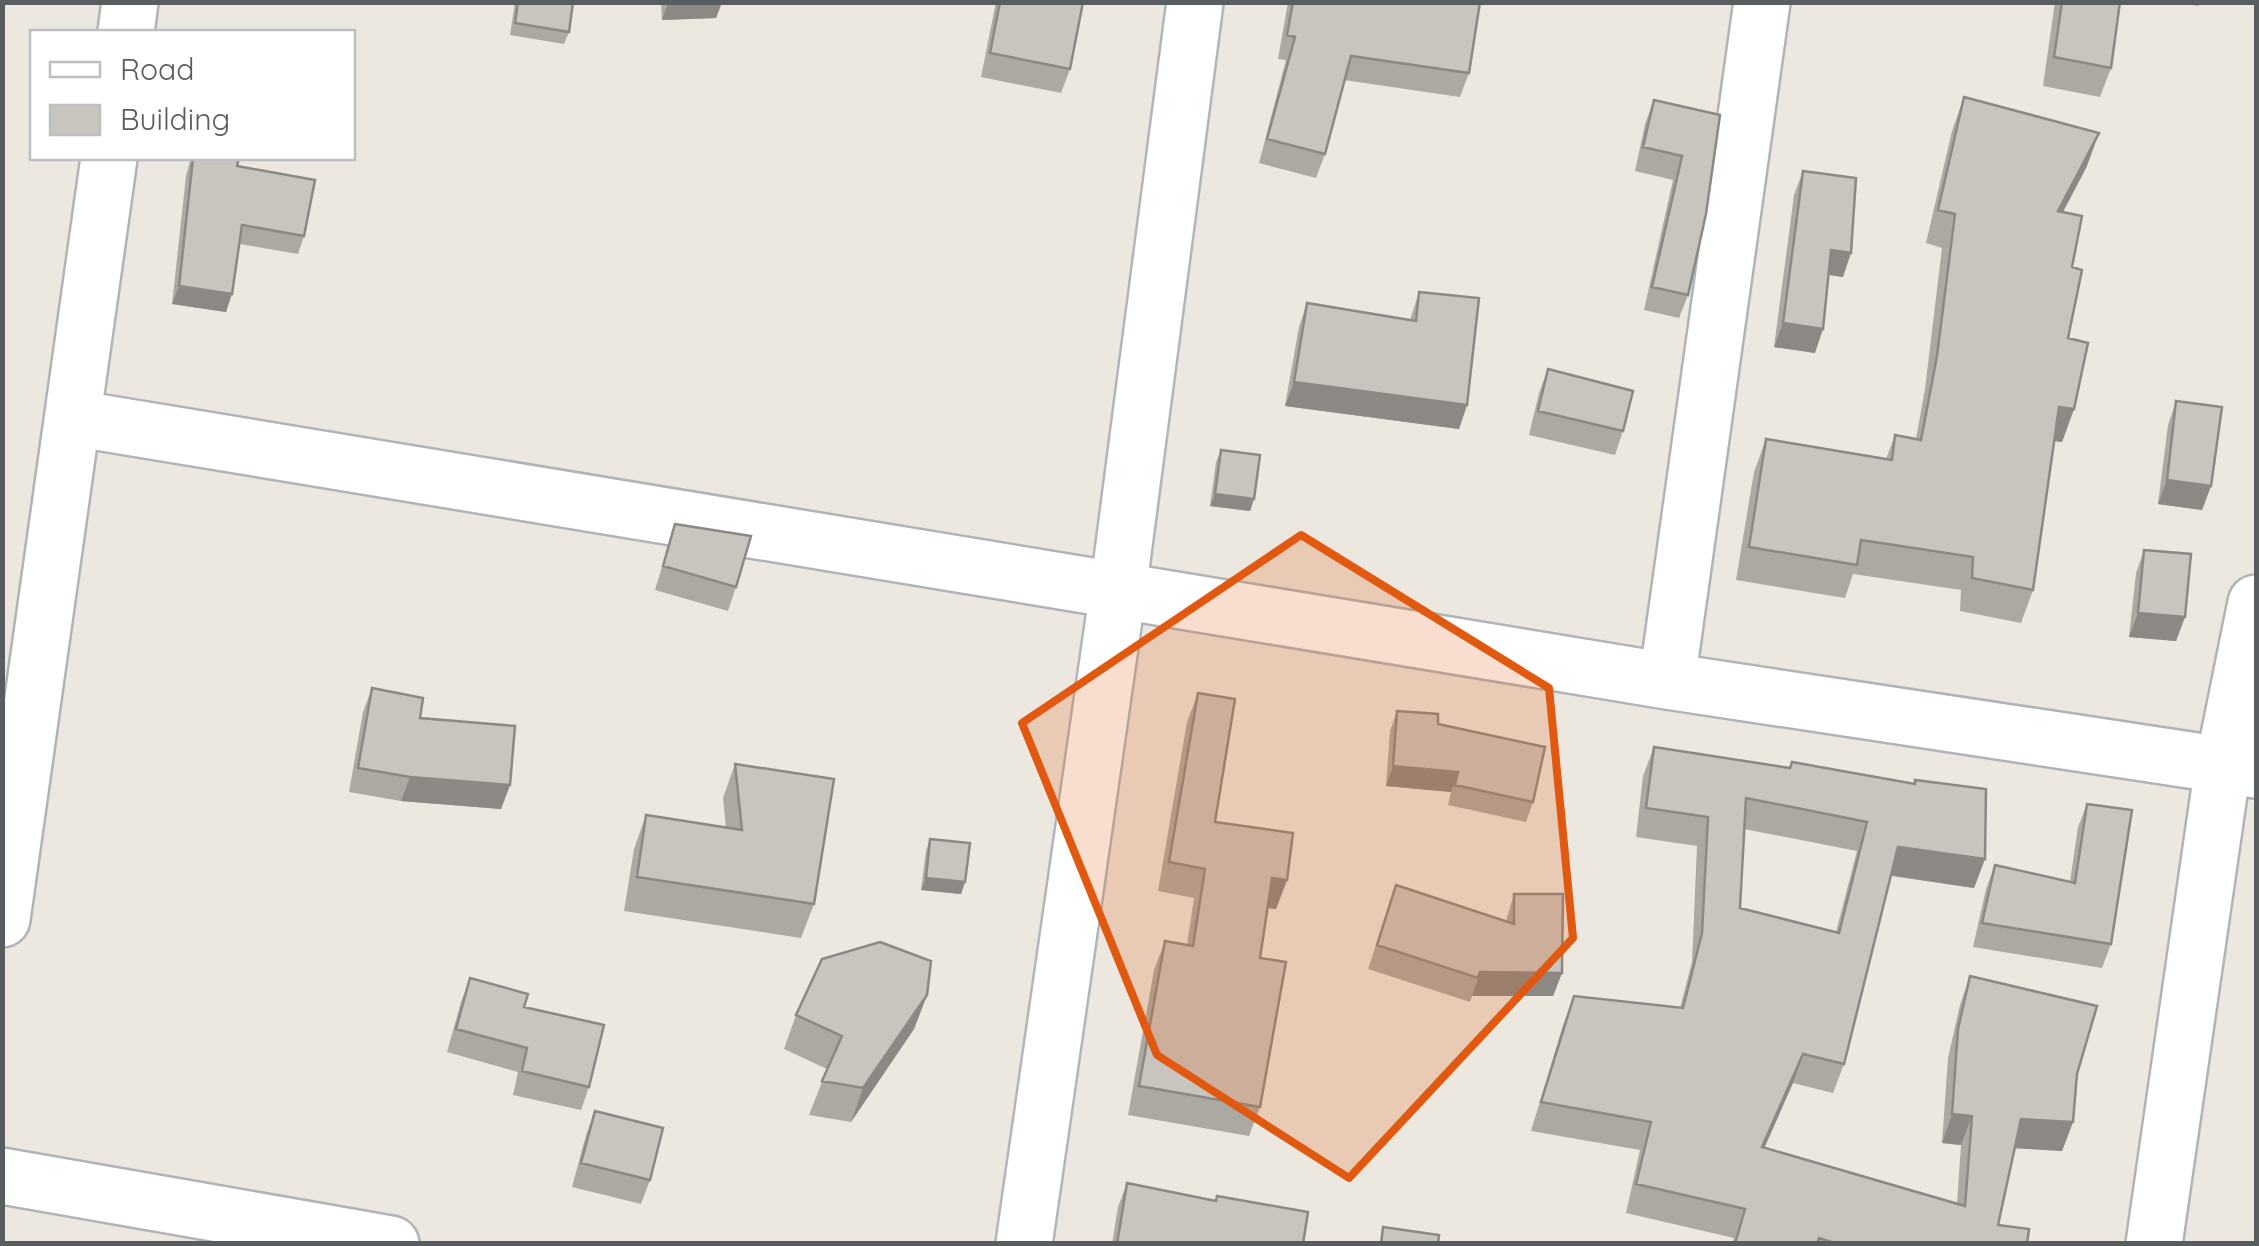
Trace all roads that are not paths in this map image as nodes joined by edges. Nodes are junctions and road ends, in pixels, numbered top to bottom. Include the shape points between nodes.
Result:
1 (130, 2) edge
2 (1196, 2) edge
3 (1762, 2) edge
4 (126, 30) edge
5 (109, 160) edge
6 (72, 418) junction
7 (1118, 591) junction
8 (2256, 603) edge
9 (1667, 681) junction
10 (2240, 768) edge
11 (2, 920) edge
12 (2, 1176) edge
13 (391, 1244) edge
14 (1024, 1244) edge
15 (2154, 1244) edge

1 - 4 street
2 - 7 street
3 - 9 street
5 - 6 street
6 - 7 street
6 - 11 street
7 - 9 street
7 - 14 street
8 - 10 street
9 - 10 street
10 - 15 street
12 - 13 street

